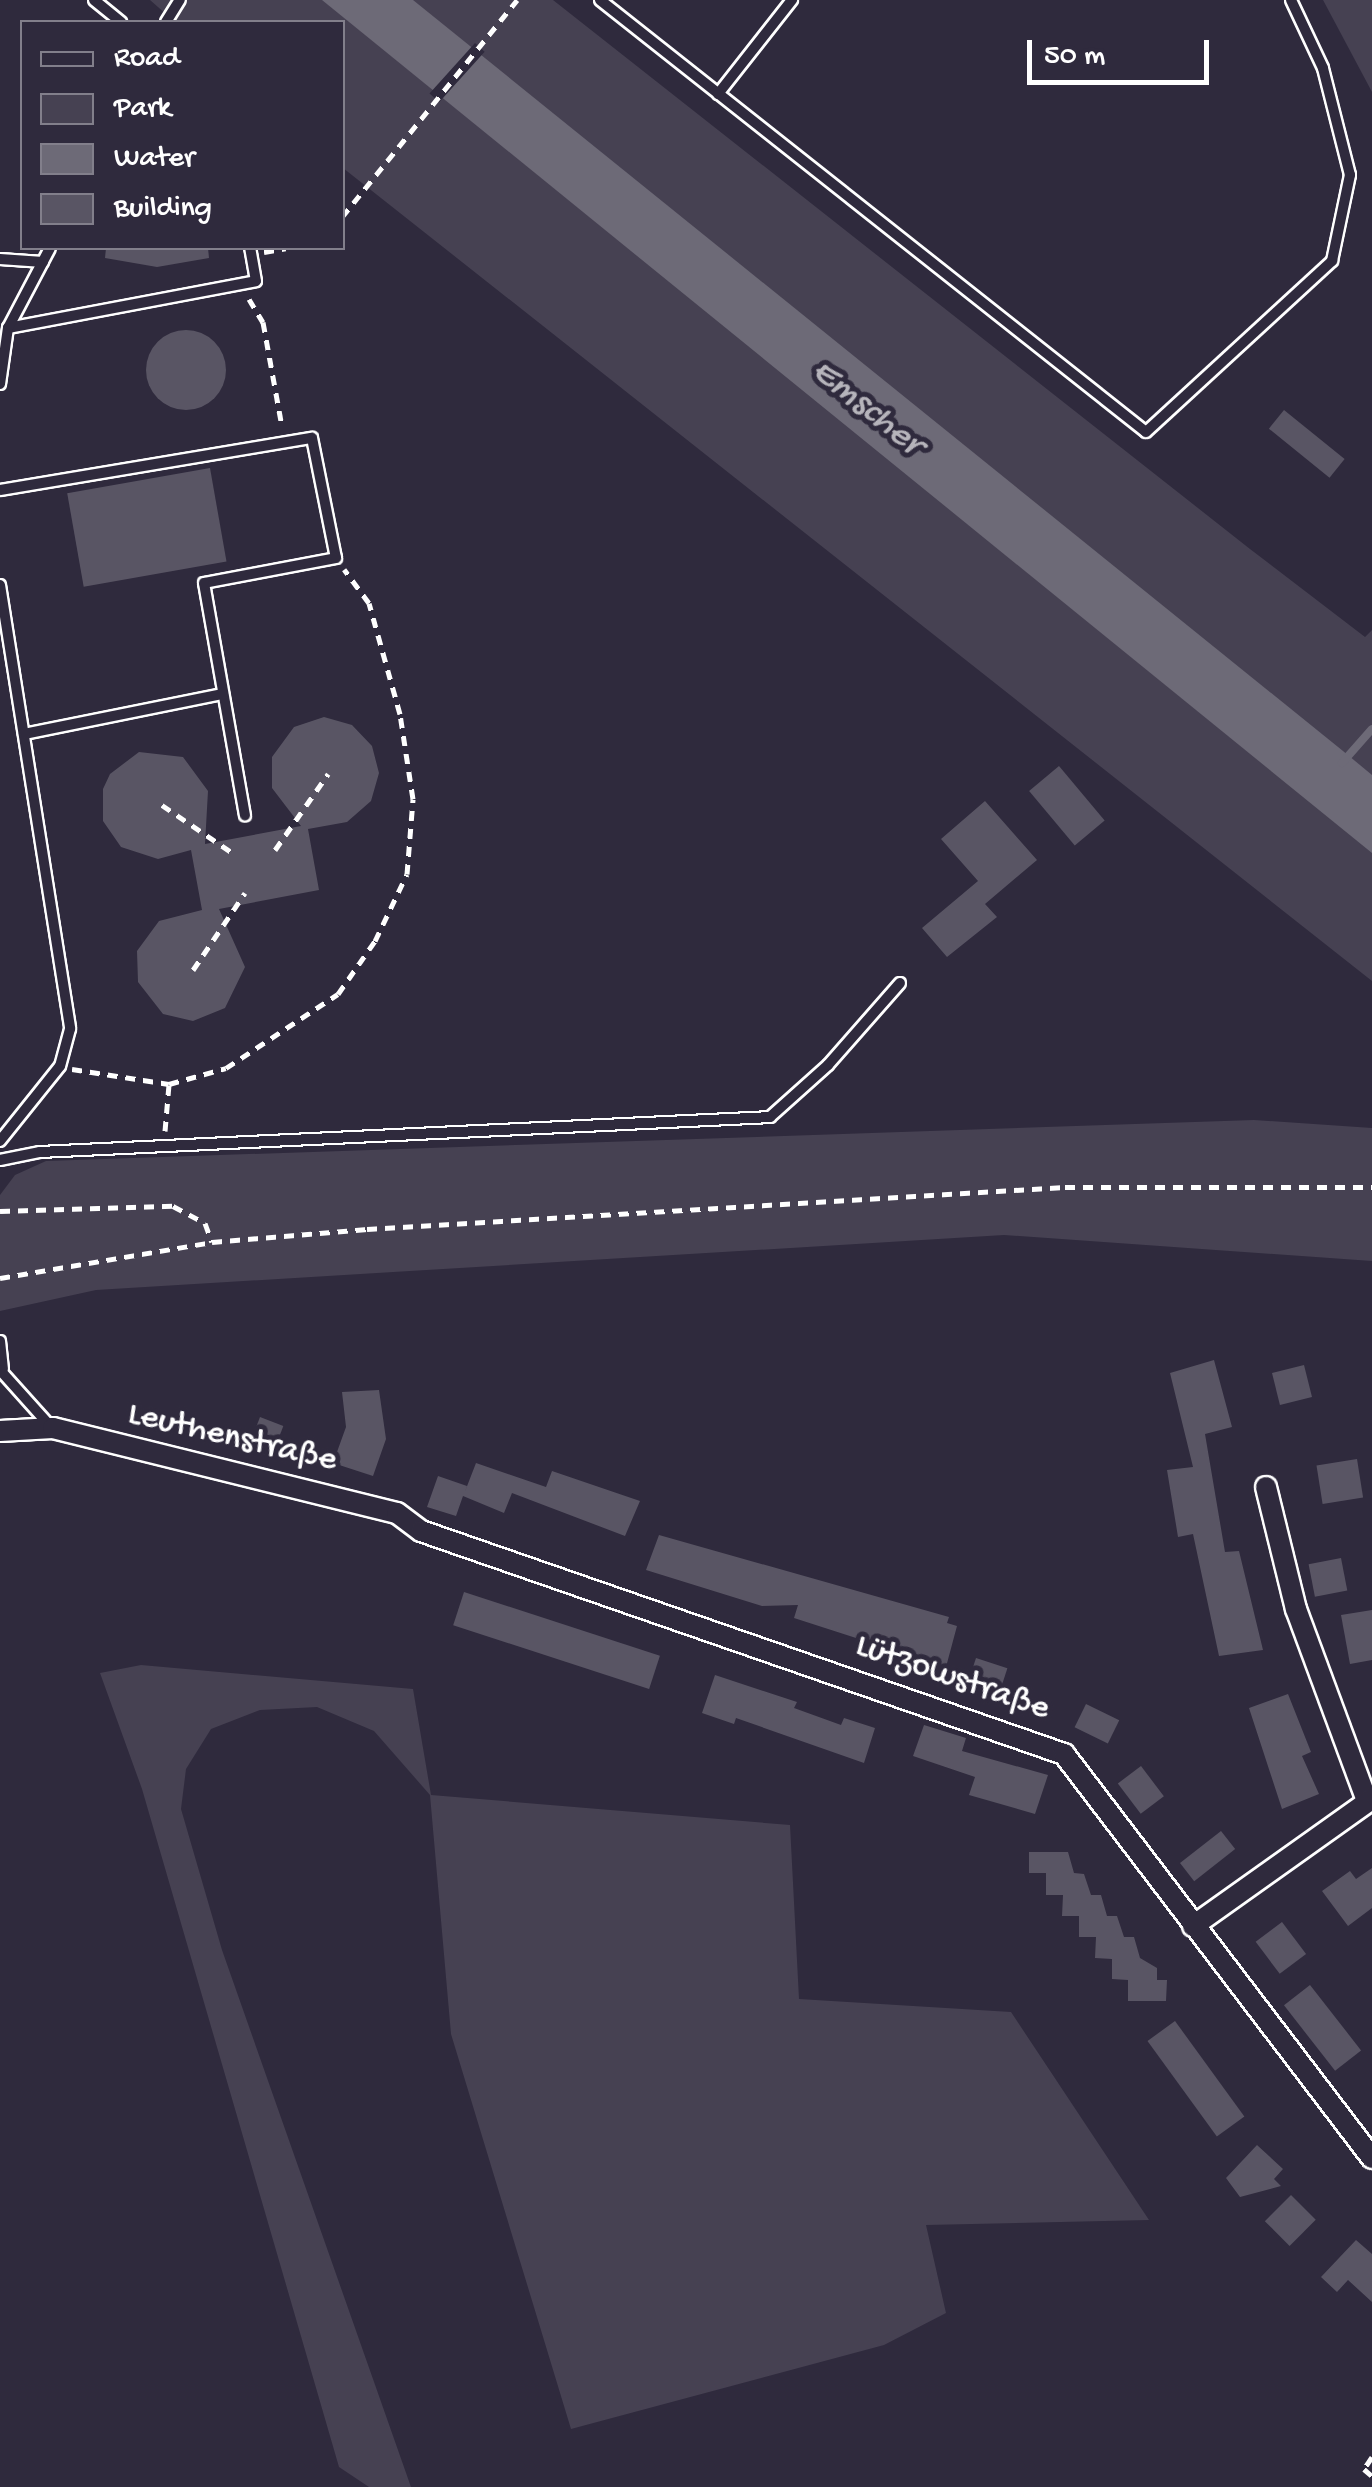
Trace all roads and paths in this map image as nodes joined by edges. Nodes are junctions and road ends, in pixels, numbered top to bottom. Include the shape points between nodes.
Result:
1 (94, 0) edge
2 (517, 0) edge
3 (600, 0) edge
4 (792, 0) edge
5 (1291, 0) edge
6 (119, 20) edge
7 (718, 94) junction
8 (345, 214) edge
9 (49, 250) edge
10 (250, 250) edge
11 (0, 258) edge
12 (43, 262) junction
13 (239, 284) junction
14 (8, 328) junction
15 (0, 384) edge
16 (285, 443) junction
17 (0, 490) edge
18 (336, 558) junction
19 (0, 585) edge
20 (223, 694) junction
21 (24, 734) junction
22 (328, 774) dead end
23 (162, 805) dead end
24 (245, 815) dead end
25 (275, 850) dead end
26 (234, 854) dead end
27 (245, 894) dead end
28 (193, 970) dead end
29 (900, 983) dead end
30 (60, 1066) junction
31 (169, 1084) junction
32 (0, 1141) edge
33 (163, 1146) junction
34 (0, 1160) edge
35 (1372, 1187) edge
36 (0, 1211) edge
37 (212, 1242) junction
38 (0, 1278) edge
39 (0, 1342) edge
40 (2, 1370) edge
41 (53, 1428) junction
42 (0, 1431) edge
43 (1266, 1487) dead end
44 (397, 1513) joint
45 (1369, 1800) edge
46 (1193, 1926) junction
47 (1364, 2135) edge
48 (1372, 2158) edge
49 (1372, 2457) edge
50 (1372, 2476) edge

1 - 6 lane
2 - 8 path
3 - 7 lane
4 - 7 lane
5 - 7 lane via 1323,68 1350,175 1332,261 1146,432
9 - 12 lane
10 - 13 lane via 256,281
11 - 12 lane
12 - 14 lane
13 - 14 lane
13 - 16 path via 263,322
14 - 15 lane
16 - 17 lane
16 - 18 lane via 312,438
18 - 20 lane via 204,583
18 - 31 path via 369,603 400,714 412,798 407,874 375,941 338,994 226,1068
19 - 21 lane
20 - 21 lane
20 - 24 lane
21 - 30 lane via 69,990 70,1029
22 - 25 path
23 - 26 path
27 - 28 path
29 - 33 lane via 828,1065 770,1118
30 - 31 path
30 - 32 lane
31 - 33 path
33 - 34 lane
35 - 37 path via 1066,1187
36 - 37 path via 173,1206 206,1222
37 - 38 path
39 - 40 lane
40 - 41 lane
41 - 42 street, Leuthenstraße
41 - 44 street, Leuthenstraße
43 - 45 street via 1296,1608
44 - 46 street, Lützowstraße via 421,1532 1064,1754
45 - 46 street
46 - 47 street, Lützowstraße
47 - 48 street, Lützowstraße
49 - 50 path via 1364,2470

